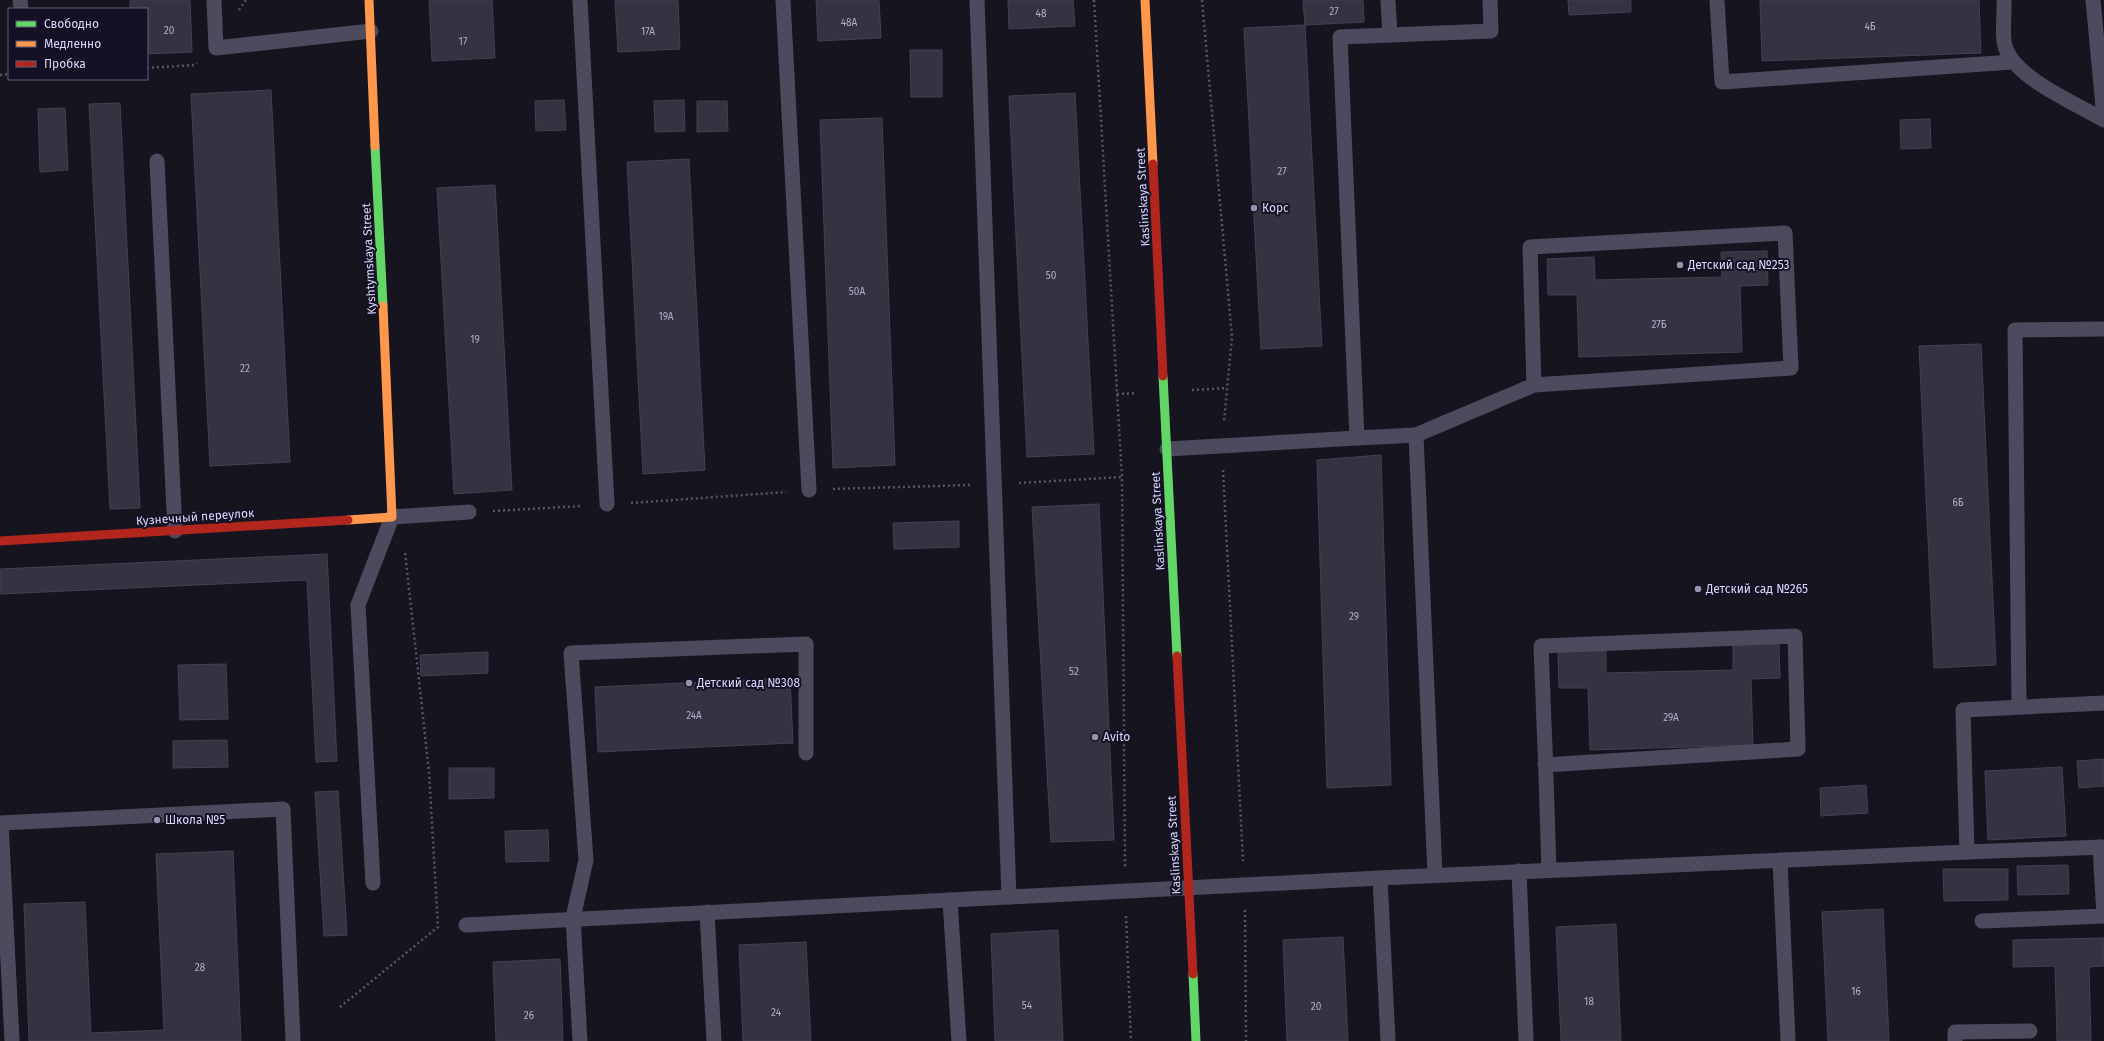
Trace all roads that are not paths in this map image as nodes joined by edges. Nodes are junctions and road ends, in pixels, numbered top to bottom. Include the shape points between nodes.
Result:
1 (214, 0) edge
2 (369, 0) edge
3 (580, 0) edge
4 (783, 0) edge
5 (977, 0) edge
6 (1145, 0) edge
7 (1388, 0) edge
8 (1490, 0) edge
9 (1717, 0) edge
10 (2004, 0) edge
11 (2093, 0) edge
12 (371, 31) junction
13 (1390, 35) junction
14 (2012, 62) junction
15 (2104, 119) edge
16 (157, 161) dead end
17 (2104, 329) edge
18 (1534, 385) junction
19 (1416, 435) junction
20 (1357, 438) junction
21 (1167, 449) junction
22 (809, 490) dead end
23 (607, 504) dead end
24 (469, 512) dead end
25 (397, 516) junction
26 (175, 531) junction
27 (0, 541) edge
28 (2104, 703) edge
29 (2019, 707) junction
30 (806, 753) dead end
31 (1545, 765) junction
32 (2102, 847) edge
33 (1967, 852) junction
34 (1780, 860) junction
35 (1549, 870) junction
36 (1519, 871) junction
37 (1434, 875) junction
38 (1380, 878) junction
39 (373, 883) dead end
40 (1188, 888) junction
41 (1009, 897) junction
42 (950, 900) junction
43 (707, 912) junction
44 (573, 918) junction
45 (1982, 921) dead end
46 (466, 925) dead end
47 (2030, 1031) dead end
48 (12, 1041) edge
49 (293, 1041) edge
50 (580, 1041) edge
51 (714, 1041) edge
52 (959, 1041) edge
53 (1196, 1041) edge
54 (1388, 1041) edge
55 (1526, 1041) edge
56 (1788, 1041) edge
57 (1955, 1041) edge

1 - 12 lane via 216,48
2 - 12 main road, Kyshtymskaya Street
3 - 23 lane
4 - 22 lane
5 - 41 lane
6 - 21 main road, Kaslinskaya Street
7 - 13 lane
8 - 13 lane via 1491,31
9 - 14 lane via 1722,82
10 - 14 lane via 2005,48
11 - 15 lane
12 - 25 main road, Kyshtymskaya Street
13 - 20 lane via 1340,37
14 - 15 lane via 2027,76
16 - 26 lane
17 - 29 lane via 2015,330
18 - 18 lane via 1791,368 1785,233 1530,247
18 - 19 lane
19 - 20 lane
19 - 37 lane
20 - 21 lane
21 - 40 main road, Kaslinskaya Street
24 - 25 lane
25 - 26 main road, Кузнечный переулок
25 - 39 lane via 358,605
26 - 27 main road, Кузнечный переулок
28 - 29 lane
29 - 33 lane via 1962,710
30 - 44 lane via 806,644 570,653 586,860
31 - 31 lane via 1541,646 1795,636 1798,749
31 - 35 lane
32 - 33 lane
32 - 45 lane via 2104,916
33 - 34 lane
34 - 35 lane
34 - 56 lane
35 - 36 lane
36 - 37 lane
36 - 55 lane
37 - 38 lane
38 - 40 lane
38 - 54 lane
40 - 41 lane
40 - 53 main road, Kaslinskaya Street
41 - 42 lane
42 - 43 lane
42 - 52 lane
43 - 44 lane
43 - 51 lane
44 - 46 lane
44 - 50 lane
47 - 57 lane via 1955,1032
48 - 49 lane via 1,823 283,809

